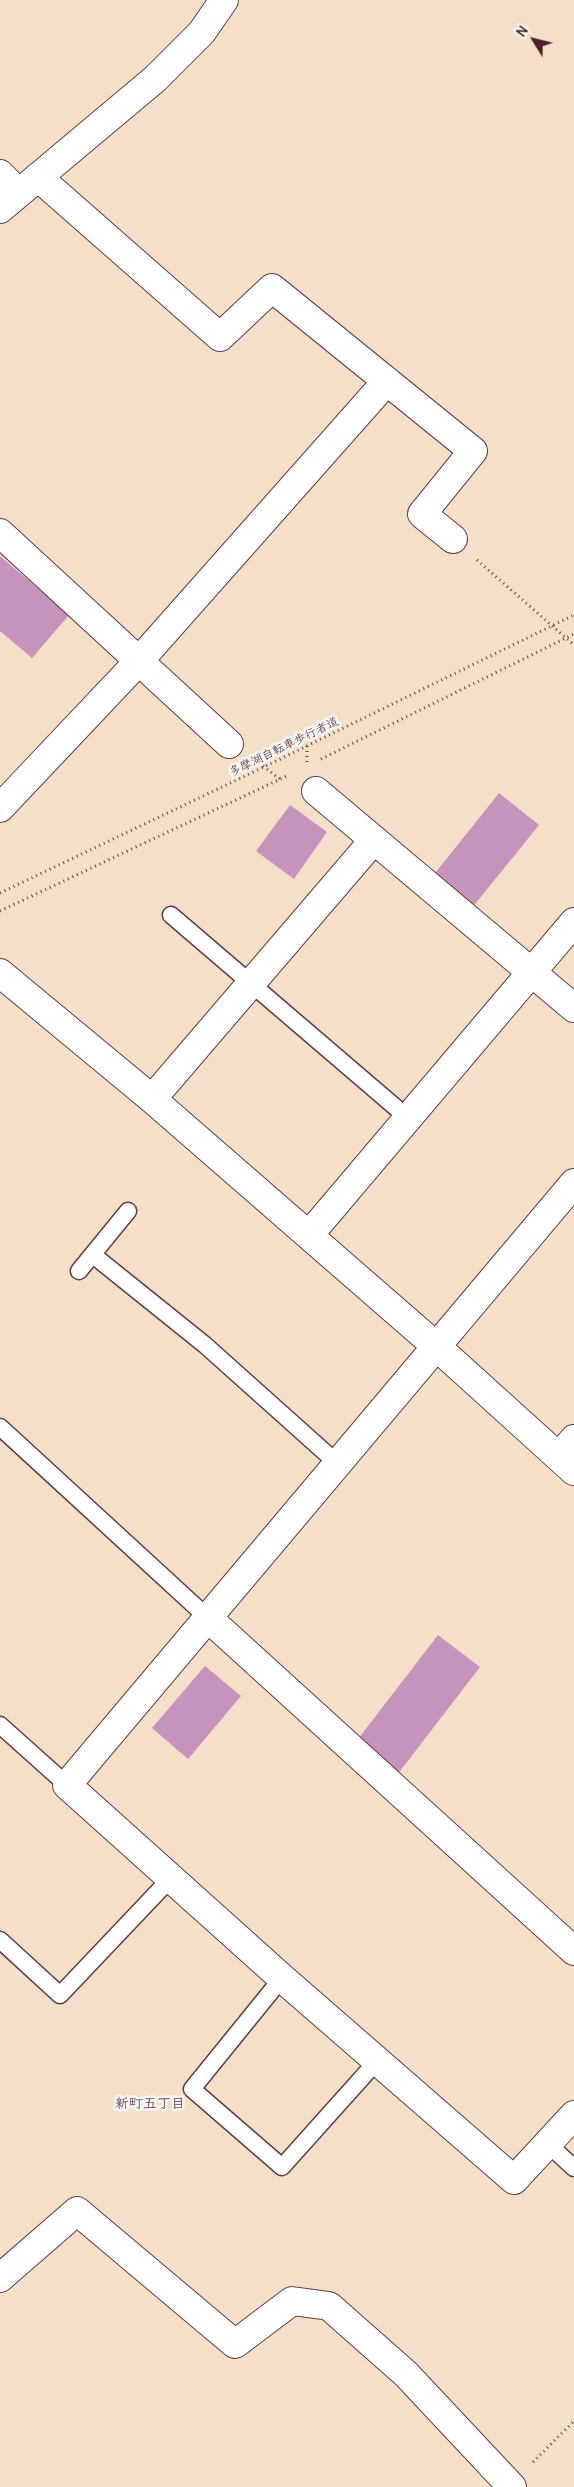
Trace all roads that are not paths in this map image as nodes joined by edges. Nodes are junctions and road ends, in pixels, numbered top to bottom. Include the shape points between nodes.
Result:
1 (224, 0) edge
2 (0, 174) edge
3 (19, 193) edge
4 (387, 381) junction
5 (0, 533) edge
6 (453, 539) road end
7 (138, 662) junction
8 (229, 744) dead end
9 (316, 791) dead end
10 (0, 808) edge
11 (373, 841) junction
12 (171, 915) dead end
13 (574, 922) edge
14 (532, 972) junction
15 (0, 973) edge
16 (251, 983) junction
17 (574, 1008) edge
18 (152, 1099) junction
19 (408, 1118) junction
20 (574, 1183) edge
21 (128, 1211) dead end
22 (309, 1235) junction
23 (93, 1255) junction
24 (79, 1271) dead end
25 (437, 1346) junction
26 (0, 1427) edge
27 (569, 1456) edge
28 (338, 1464) junction
29 (208, 1618) junction
30 (0, 1725) edge
31 (67, 1785) junction
32 (171, 1878) junction
33 (0, 1940) edge
34 (574, 1951) edge
35 (282, 1978) junction
36 (377, 2061) junction
37 (574, 2115) edge
38 (548, 2144) junction
39 (574, 2168) edge
40 (0, 2278) edge
41 (510, 2487) edge

1 - 3 street via 202,32 155,79
2 - 3 street
3 - 4 street via 220,337 272,288
4 - 6 street via 474,452 422,514
4 - 7 street
5 - 7 street
7 - 8 street
7 - 10 street
9 - 11 street
11 - 14 street
11 - 16 street
12 - 16 lane
13 - 14 street
14 - 17 street
14 - 19 street
15 - 18 street
16 - 18 street
16 - 19 lane
18 - 22 street
19 - 22 street
20 - 25 street
21 - 23 lane
22 - 25 street
23 - 24 lane
23 - 28 lane via 205,1345
25 - 27 street
25 - 28 street
26 - 29 lane
28 - 29 street
29 - 31 street
29 - 34 street
30 - 31 lane
31 - 32 street
32 - 33 lane via 60,1995
32 - 35 street
35 - 36 street
35 - 36 lane via 192,2089 282,2167
36 - 38 street via 514,2180
37 - 38 street
38 - 39 lane
40 - 41 street via 77,2211 234,2344 292,2301 329,2306 406,2374

